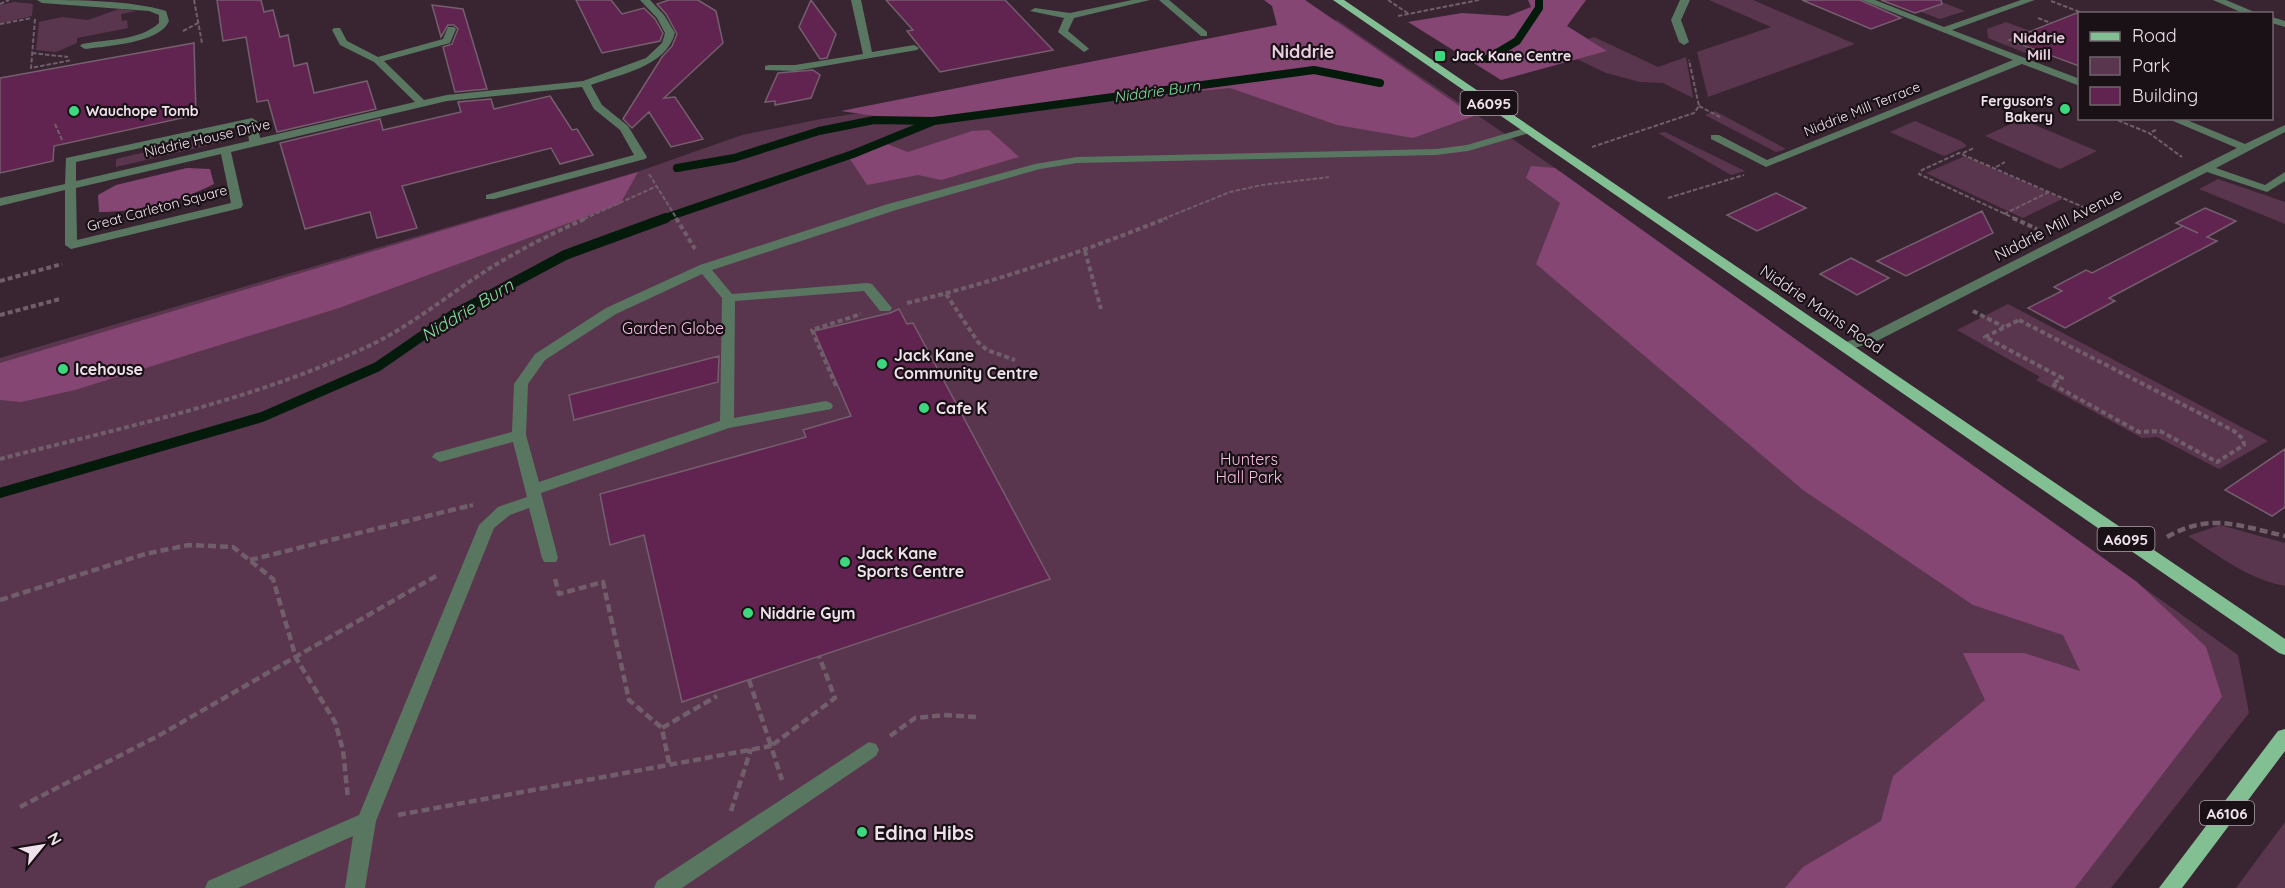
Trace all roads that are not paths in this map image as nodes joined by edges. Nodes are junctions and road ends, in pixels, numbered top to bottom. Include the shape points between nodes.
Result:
1 (42, 0) edge
2 (645, 0) edge
3 (856, 0) edge
4 (1145, 0) edge
5 (1164, 0) edge
6 (1338, 0) edge
7 (1684, 0) edge
8 (1867, 0) edge
9 (2030, 0) edge
10 (2218, 0) edge
11 (117, 2) edge
12 (1035, 11) dead end
13 (2250, 12) edge
14 (1070, 16) junction
15 (451, 29) dead end
16 (337, 30) dead end
17 (1943, 30) junction
18 (1204, 34) dead end
19 (1684, 42) road end
20 (85, 46) dead end
21 (914, 48) dead end
22 (1084, 49) dead end
23 (868, 56) junction
24 (377, 60) junction
25 (2022, 60) junction
26 (769, 68) dead end
27 (2078, 83) edge
28 (585, 84) junction
29 (421, 104) junction
30 (2173, 120) edge
31 (2285, 128) edge
32 (1529, 130) junction
33 (1715, 137) dead end
34 (255, 142) junction
35 (2246, 148) junction
36 (225, 149) junction
37 (2206, 168) junction
38 (2285, 175) edge
39 (69, 186) junction
40 (490, 196) dead end
41 (0, 202) edge
42 (704, 268) junction
43 (729, 298) junction
44 (885, 307) road end
45 (1845, 347) junction
46 (826, 406) road end
47 (727, 424) junction
48 (519, 435) junction
49 (440, 457) dead end
50 (534, 495) junction
51 (550, 558) road end
52 (2285, 648) edge
53 (2285, 737) edge
54 (869, 750) road end
55 (366, 821) junction
56 (215, 888) edge
57 (355, 888) edge
58 (664, 888) edge
59 (2169, 888) edge

1 - 11 street
2 - 28 street, Niddrie House Drive via 670,33 668,44 649,60
3 - 23 street
4 - 14 street
5 - 18 street
6 - 32 main road, Niddrie Mains Road / A6095
7 - 19 street via 1676,20
8 - 17 street
9 - 17 street
10 - 13 street
11 - 20 street via 163,12 162,27
12 - 14 street
14 - 22 street via 1063,32
15 - 24 street via 447,41
16 - 24 street via 343,43
17 - 25 street
21 - 23 street
23 - 26 street via 795,68
24 - 29 street
25 - 27 street
25 - 33 street, Niddrie Mill Terrace via 1766,164
28 - 29 street, Niddrie House Drive via 491,92
28 - 40 street via 598,107 624,128 641,157
29 - 34 street, Niddrie House Drive
30 - 35 street
31 - 35 street, Niddrie Mill Avenue
32 - 42 street via 1468,148 1436,152 1077,160 1039,166 892,207
32 - 45 main road, Niddrie Mains Road / A6095
34 - 36 street, Niddrie House Drive
34 - 39 street, Great Carleton Square via 252,121 70,160
35 - 37 street, Niddrie Mill Avenue
36 - 39 street, Niddrie House Drive
36 - 39 street, Great Carleton Square via 237,205 71,245
37 - 38 street via 2267,189
37 - 45 street, Niddrie Mill Avenue via 1872,338
39 - 41 street, Niddrie House Drive
42 - 43 street
42 - 48 street via 611,312 540,357 521,384
43 - 44 street via 867,288
43 - 47 street
45 - 52 main road, Niddrie Mains Road / A6095
46 - 47 street
47 - 50 street
48 - 49 street
48 - 50 street
50 - 51 street
50 - 55 street via 487,525
53 - 59 main road, A6106
54 - 58 street
55 - 56 street
55 - 57 street

